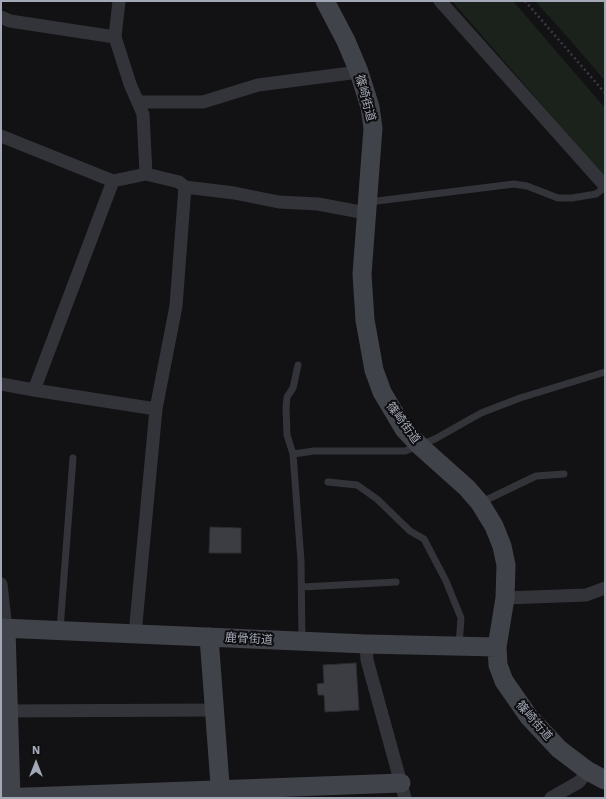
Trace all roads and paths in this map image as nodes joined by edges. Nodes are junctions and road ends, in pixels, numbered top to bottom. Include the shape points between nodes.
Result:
1 (119, 1) edge
2 (325, 1) edge
3 (440, 1) edge
4 (525, 1) edge
5 (1, 17) edge
6 (115, 36) junction
7 (359, 72) junction
8 (605, 93) edge
9 (138, 102) junction
10 (1, 136) edge
11 (146, 174) junction
12 (113, 181) junction
13 (185, 187) junction
14 (605, 187) edge
15 (367, 208) junction
16 (298, 365) dead end
17 (605, 372) edge
18 (1, 384) edge
19 (34, 390) junction
20 (156, 409) junction
21 (420, 446) junction
22 (293, 454) junction
23 (73, 458) dead end
24 (564, 474) dead end
25 (328, 482) dead end
26 (480, 504) junction
27 (396, 582) dead end
28 (1, 584) edge
29 (302, 587) junction
30 (605, 588) edge
31 (505, 598) junction
32 (3, 628) edge
33 (60, 631) junction
34 (135, 634) junction
35 (209, 637) junction
36 (302, 641) junction
37 (366, 644) junction
38 (459, 647) junction
39 (497, 647) junction
40 (215, 710) junction
41 (5, 711) edge
42 (588, 771) junction
43 (605, 780) edge
44 (403, 790) edge
45 (221, 794) edge
46 (102, 796) edge
47 (7, 798) edge
48 (552, 798) edge

1 - 6 street
2 - 7 street, 篠崎街道
3 - 14 street
4 - 8 path
5 - 6 street via 10,21
6 - 9 street
7 - 9 street via 258,85 203,102
7 - 15 street, 篠崎街道 via 370,107 373,128
9 - 11 street via 143,114
10 - 12 street
11 - 12 street
11 - 13 street via 178,182
12 - 19 street
13 - 15 street via 234,192 279,202
13 - 20 street via 176,306
14 - 15 lane via 596,194 558,198 527,186 514,184
15 - 21 street, 篠崎街道 via 362,274 369,348 382,392 400,422
16 - 22 lane via 286,408 288,435
17 - 21 lane via 520,398 482,413
18 - 19 street
19 - 20 street
20 - 34 street
21 - 22 lane via 405,451 314,451
21 - 26 street, 篠崎街道
22 - 29 lane
23 - 33 lane
24 - 26 lane via 536,476
25 - 38 lane via 357,485 377,499 410,531 424,539 446,581 461,618
26 - 31 street, 篠崎街道 via 494,526 502,546 506,565
27 - 29 lane
28 - 32 street
29 - 36 lane
30 - 31 street via 586,595
31 - 39 street, 篠崎街道
32 - 33 street, 鹿骨街道
32 - 41 street
33 - 34 street, 鹿骨街道
34 - 35 street, 鹿骨街道
35 - 36 street, 鹿骨街道
35 - 40 street
36 - 37 street, 鹿骨街道
37 - 38 street, 鹿骨街道
37 - 44 street via 367,660
38 - 39 street, 鹿骨街道
39 - 42 street, 篠崎街道 via 498,666 516,701 559,749
40 - 41 street
40 - 45 street
41 - 47 street
42 - 43 street, 篠崎街道
42 - 48 street via 579,782
44 - 45 street
45 - 46 street
46 - 47 street

